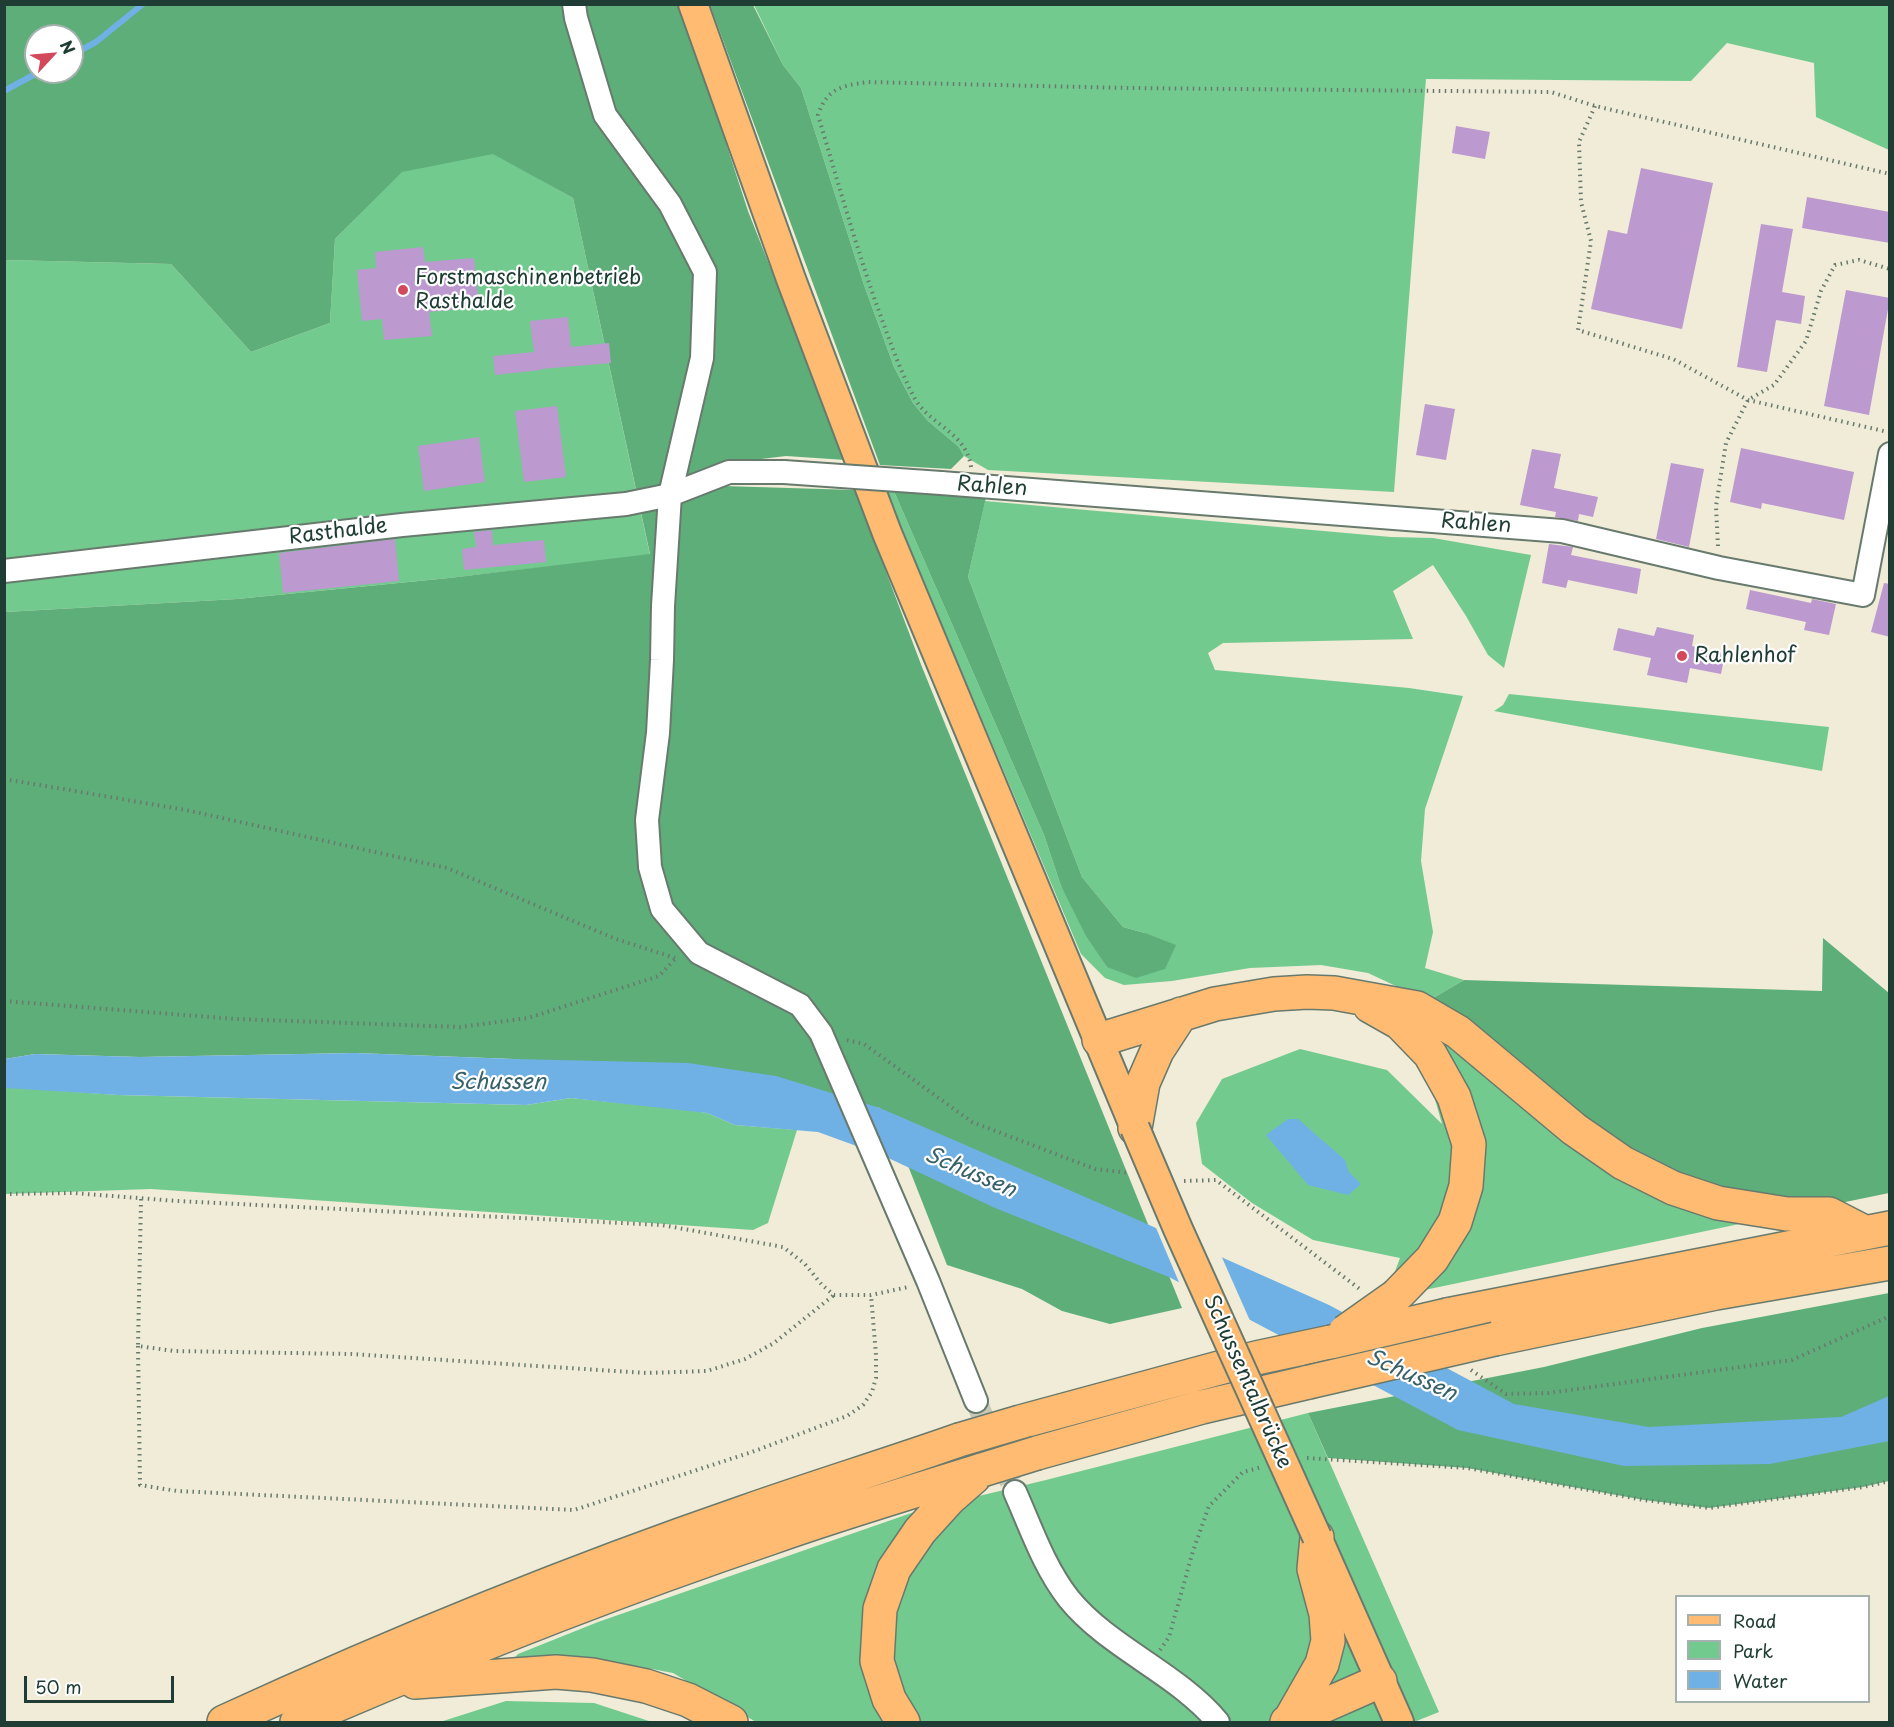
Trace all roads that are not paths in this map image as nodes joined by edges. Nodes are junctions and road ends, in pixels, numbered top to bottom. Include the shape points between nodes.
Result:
1 (574, 4) edge
2 (693, 4) edge
3 (1890, 454) edge
4 (783, 472) joint
5 (670, 495) junction
6 (4, 571) edge
7 (1355, 998) junction
8 (1181, 1014) junction
9 (1099, 1040) junction
10 (1135, 1128) junction
11 (1877, 1230) edge
12 (1890, 1263) edge
13 (1331, 1342) junction
14 (976, 1401) tunnel mouth
15 (982, 1470) junction
16 (1015, 1492) tunnel mouth
17 (1317, 1537) junction
18 (430, 1661) junction
19 (388, 1668) junction
20 (1380, 1681) junction
21 (1288, 1721) edge
22 (224, 1722) edge
23 (297, 1722) edge
24 (731, 1722) edge
25 (903, 1722) edge
26 (1218, 1722) edge
27 (1399, 1722) edge

1 - 5 street via 605,115 670,204 705,272 702,358
2 - 9 main road, Schussentalbrücke via 887,533
3 - 4 street, Rahlen, bridge via 1863,595 1719,568 1562,531
4 - 5 street, Rasthalde via 729,472
5 - 6 street, Rasthalde via 626,504 402,525
5 - 14 street via 658,733 647,820 650,867 662,909 699,953 800,1005 825,1041
7 - 8 highway via 1317,992 1274,994
7 - 11 highway via 1417,1008 1458,1032 1574,1129 1623,1163 1673,1188 1718,1203 1787,1214 1829,1214
7 - 13 highway, bridge via 1400,1023 1430,1054 1454,1097 1469,1144 1466,1186 1455,1222 1432,1260 1381,1295
8 - 9 highway
8 - 10 highway via 1157,1051 1143,1083
9 - 10 main road, Schussentalbrücke
10 - 17 main road, Schussentalbrücke, bridge
11 - 13 highway, bridge via 1447,1315
12 - 15 highway, bridge via 1716,1293 1309,1382 1202,1407
13 - 18 highway, bridge via 1256,1358 1020,1422 733,1516 541,1587
15 - 18 highway via 770,1538
15 - 25 highway via 920,1531 894,1569 880,1610 877,1660 889,1699
16 - 26 street via 1050,1571 1070,1599 1094,1623 1202,1704
17 - 20 main road, Schussentalbrücke
17 - 21 highway via 1314,1569 1326,1614 1328,1641 1322,1664
18 - 19 highway
18 - 19 highway
18 - 24 highway via 592,1675 688,1700
19 - 22 highway via 290,1692
19 - 23 highway
20 - 21 highway
20 - 27 main road, Schussentalbrücke

